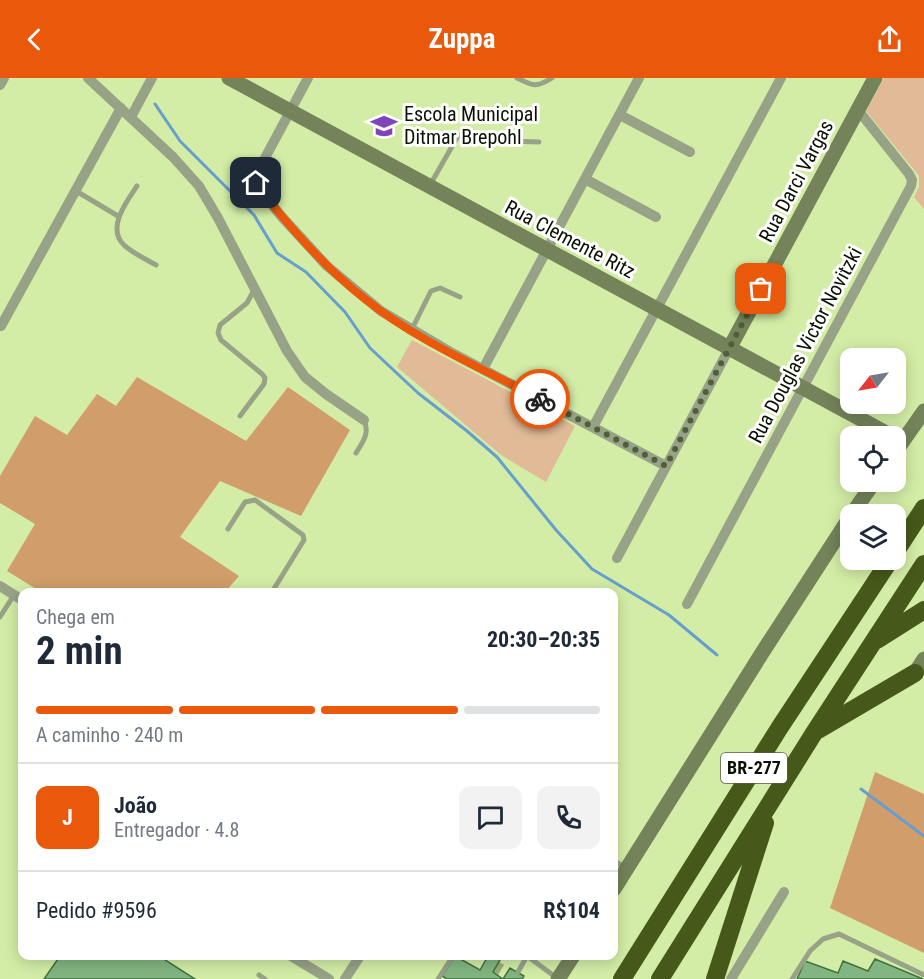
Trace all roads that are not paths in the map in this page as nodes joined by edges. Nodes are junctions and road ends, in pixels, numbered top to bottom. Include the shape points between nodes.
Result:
1 (4, 78) edge
2 (88, 78) edge
3 (152, 78) edge
4 (229, 78) edge
5 (308, 78) edge
6 (517, 78) edge
7 (552, 78) edge
8 (639, 78) edge
9 (781, 78) edge
10 (875, 78) edge
11 (0, 85) edge
12 (122, 108) junction
13 (858, 110) junction
14 (290, 111) junction
15 (620, 114) junction
16 (131, 117) junction
17 (539, 142) dead end
18 (690, 152) dead end
19 (585, 179) junction
20 (137, 186) dead end
21 (430, 187) junction
22 (76, 191) junction
23 (118, 216) junction
24 (656, 217) dead end
25 (547, 250) junction
26 (156, 265) dead end
27 (255, 289) junction
28 (459, 297) dead end
29 (656, 309) junction
30 (1, 326) edge
31 (411, 330) junction
32 (729, 349) junction
33 (483, 369) junction
34 (802, 388) junction
35 (924, 411) edge
36 (240, 416) dead end
37 (364, 420) joint
38 (868, 426) edge
39 (593, 427) junction
40 (906, 431) edge
41 (356, 453) dead end
42 (666, 466) junction
43 (924, 508) edge
44 (228, 529) dead end
45 (840, 533) edge
46 (906, 536) edge
47 (616, 558) dead end
48 (924, 564) edge
49 (883, 570) edge
50 (0, 586) edge
51 (274, 588) edge
52 (18, 597) edge
53 (687, 604) dead end
54 (924, 610) edge
55 (0, 617) edge
56 (871, 644) junction
57 (921, 670) edge
58 (813, 733) junction
59 (773, 797) junction
60 (620, 864) edge
61 (784, 892) dead end
62 (298, 960) edge
63 (357, 960) edge
64 (450, 960) edge
65 (525, 960) edge
66 (532, 960) edge
67 (570, 960) edge
68 (518, 972) dead end
69 (259, 975) dead end
70 (924, 975) edge
71 (265, 979) edge
72 (329, 979) edge
73 (345, 979) edge
74 (438, 979) edge
75 (558, 979) edge
76 (622, 979) edge
77 (660, 979) edge
78 (715, 979) edge
79 (731, 979) edge
80 (792, 979) edge

1 - 11 street
2 - 12 street
3 - 16 street
4 - 14 street, Rua Clemente Ritz
5 - 14 street
6 - 7 lane via 538,86
8 - 15 street
9 - 29 street
10 - 13 street, Rua Darci Vargas
12 - 16 street
12 - 22 street
13 - 32 street, Rua Darci Vargas
13 - 34 street, Rua Douglas Victor Novitzki via 912,183
14 - 21 street, Rua Clemente Ritz
14 - 31 street via 258,171 256,183 327,266 364,299
15 - 18 street
15 - 19 street
16 - 27 street via 199,186
17 - 21 lane via 462,133
19 - 24 street
19 - 25 street
20 - 23 lane
21 - 25 street, Rua Clemente Ritz
22 - 23 lane
22 - 30 street
23 - 26 lane via 120,240
25 - 29 street, Rua Clemente Ritz
25 - 33 street
27 - 36 lane via 248,303 220,326 218,333 265,378
27 - 37 street via 305,377
28 - 31 lane via 440,288 431,291
29 - 32 street, Rua Clemente Ritz
29 - 39 street
31 - 33 street
32 - 34 street, Rua Clemente Ritz
32 - 42 street, Rua Darci Vargas
33 - 39 street
34 - 38 street, Rua Clemente Ritz
34 - 53 street, Rua Douglas Victor Novitzki
35 - 40 street
37 - 41 lane via 366,435
39 - 42 street
42 - 47 street, Rua Darci Vargas
43 - 46 highway
44 - 51 lane via 245,502 255,500 303,535 304,540
45 - 60 street
48 - 56 highway, BR-277
49 - 76 highway, BR-277
50 - 52 street
52 - 55 lane
54 - 56 highway
56 - 58 highway, BR-277
57 - 58 highway
58 - 59 highway, BR-277
59 - 77 highway, BR-277
59 - 78 highway
61 - 79 street
62 - 72 street
63 - 73 street
64 - 74 lane
65 - 68 lane
66 - 75 lane
67 - 75 street
69 - 71 lane
70 - 80 lane via 839,934 823,939 810,951

